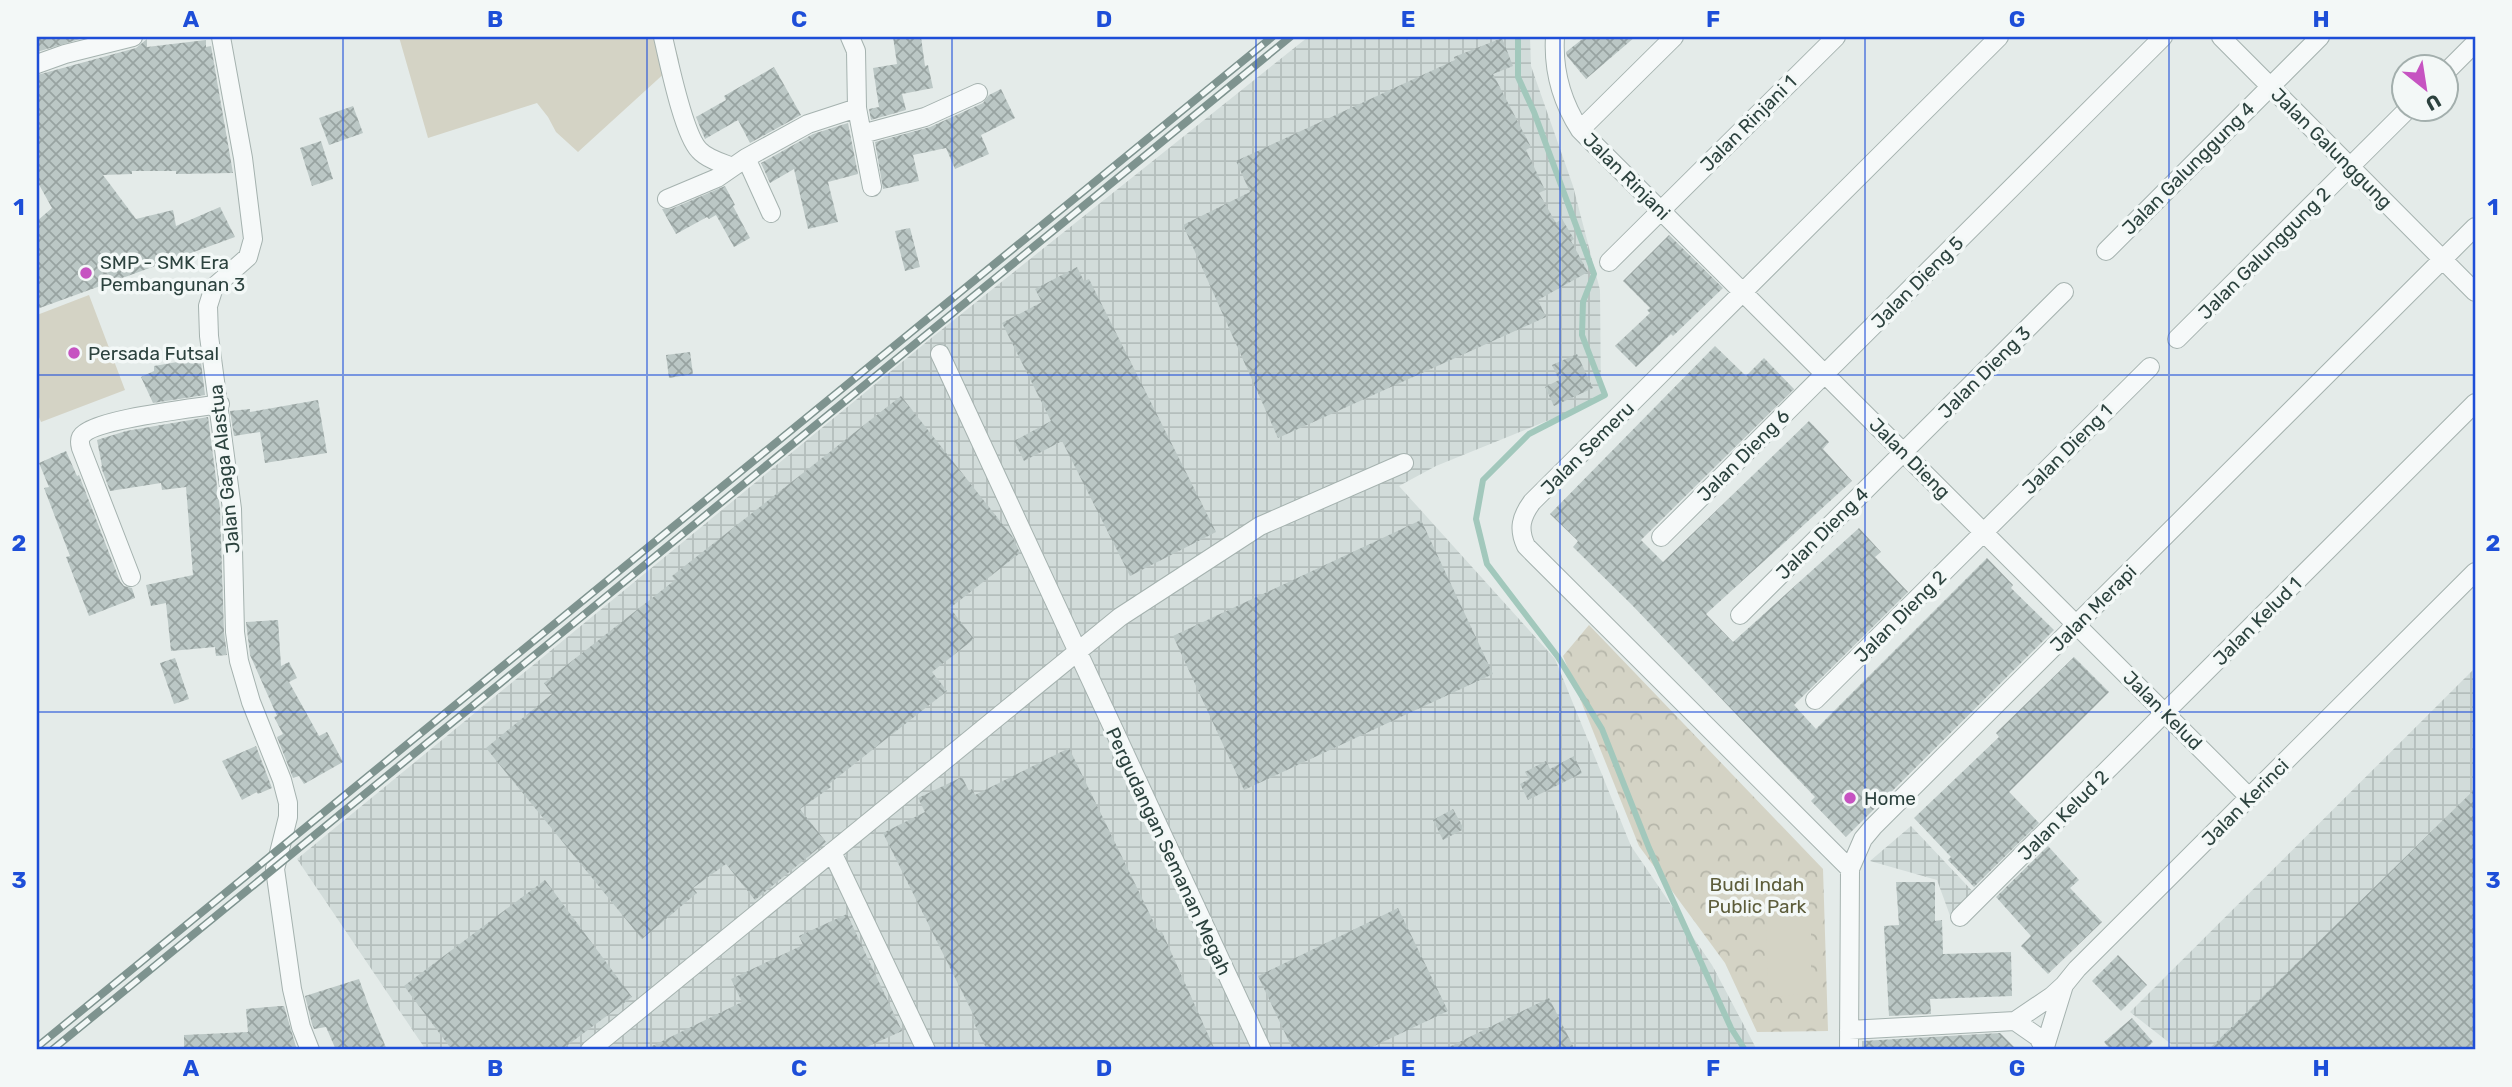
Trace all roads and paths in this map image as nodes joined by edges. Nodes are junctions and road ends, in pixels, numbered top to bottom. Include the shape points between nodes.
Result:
1 (133, 37) edge
2 (221, 37) edge
3 (663, 37) edge
4 (850, 37) edge
5 (1555, 37) edge
6 (1674, 37) edge
7 (1836, 37) edge
8 (1999, 37) edge
9 (2163, 37) edge
10 (2221, 37) edge
11 (2320, 37) edge
12 (2475, 43) edge
13 (2460, 58) edge
14 (37, 64) edge
15 (2270, 86) junction
16 (978, 93) dead end
17 (858, 108) junction
18 (2395, 122) edge
19 (1580, 130) junction
20 (862, 134) junction
21 (739, 163) junction
22 (2351, 167) junction
23 (872, 187) dead end
24 (667, 199) dead end
25 (1661, 210) junction
26 (771, 213) dead end
27 (2475, 226) edge
28 (2106, 251) dead end
29 (2442, 259) junction
30 (1609, 262) dead end
31 (1743, 292) junction
32 (2064, 292) dead end
33 (2475, 292) edge
34 (2177, 339) dead end
35 (940, 354) dead end
36 (2150, 367) dead end
37 (1825, 374) junction
38 (220, 404) junction
39 (2475, 404) edge
40 (1904, 452) junction
41 (1404, 463) dead end
42 (1984, 532) junction
43 (1661, 537) dead end
44 (2475, 572) edge
45 (131, 577) dead end
46 (1740, 614) dead end
47 (2076, 624) junction
48 (1077, 651) junction
49 (1815, 700) dead end
50 (2165, 712) junction
51 (2249, 797) junction
52 (832, 852) junction
53 (1850, 869) junction
54 (1961, 917) dead end
55 (2064, 985) junction
56 (2015, 1021) junction
57 (1849, 1030) junction
58 (2044, 1049) edge
59 (310, 1050) edge
60 (590, 1050) edge
61 (926, 1050) edge
62 (1262, 1050) edge
63 (1849, 1050) edge

1 - 14 street
2 - 38 street, Jalan Gaga Alastua via 253,239 248,257 214,287 208,300
3 - 21 street via 693,142 707,157
4 - 17 street via 856,51
5 - 19 street, Jalan Rinjani via 1553,58 1567,110
6 - 19 street
7 - 25 street, Jalan Rinjani 1
8 - 31 street, Jalan Semeru
9 - 37 street, Jalan Dieng 5
10 - 15 street, Jalan Galunggung
11 - 15 street, Jalan Galunggung 4
12 - 13 street
15 - 22 street, Jalan Galunggung
15 - 28 street, Jalan Galunggung 4
16 - 20 street via 925,117
17 - 20 street
17 - 21 street via 808,124
18 - 22 street, Jalan Galunggung 2
19 - 25 street, Jalan Rinjani
20 - 23 street
21 - 24 street via 717,178
21 - 26 street
22 - 29 street, Jalan Galunggung
22 - 34 street, Jalan Galunggung 2
25 - 30 street, Jalan Rinjani 1
25 - 31 street, Jalan Rinjani
27 - 29 street, Jalan Merapi
29 - 33 street, Jalan Galunggung
29 - 47 street, Jalan Merapi
31 - 37 street, Jalan Dieng
31 - 53 street, Jalan Semeru via 1532,502 1521,523 1521,536
32 - 40 street, Jalan Dieng 3
35 - 48 street, Pergudangan Semanan Megah
36 - 42 street, Jalan Dieng 1
37 - 40 street, Jalan Dieng
37 - 43 street, Jalan Dieng 6
38 - 45 street via 102,424 82,436 81,448
38 - 59 street, Jalan Gaga Alastua via 232,509 237,645 251,702 289,810 275,869 292,989
39 - 50 street, Jalan Kelud 1
40 - 42 street, Jalan Dieng
40 - 46 street, Jalan Dieng 4
41 - 48 street via 1260,526 1130,610
42 - 47 street, Jalan Dieng
42 - 49 street, Jalan Dieng 2
44 - 51 street, Jalan Kerinci
47 - 50 street, Jalan Kelud
47 - 53 street, Jalan Merapi via 1872,827
48 - 52 street
48 - 62 street, Pergudangan Semanan Megah
50 - 51 street, Jalan Kelud
50 - 54 street, Jalan Kelud 2
51 - 55 street, Jalan Kerinci
52 - 60 street
52 - 61 street
53 - 57 street, Jalan Merapi
55 - 56 street
55 - 58 street, Jalan Kerinci
56 - 57 street
56 - 58 street via 2038,1037
57 - 63 street, Jalan Merapi

